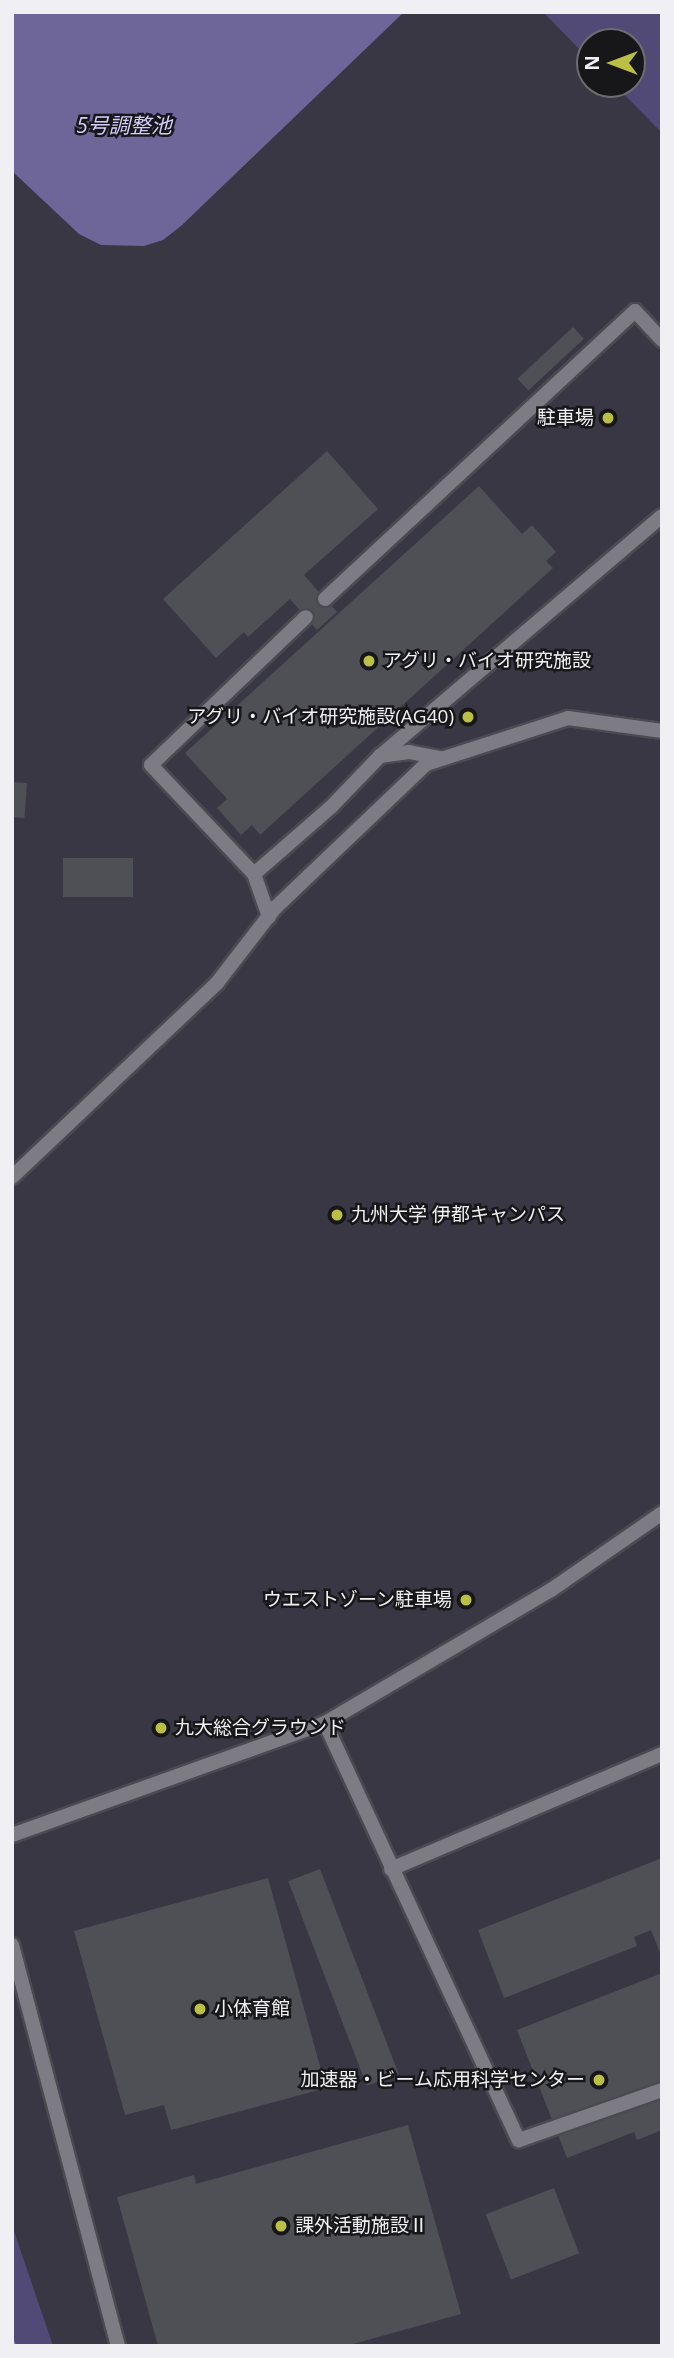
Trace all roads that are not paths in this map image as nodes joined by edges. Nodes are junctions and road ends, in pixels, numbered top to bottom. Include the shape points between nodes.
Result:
1 (662, 340) edge
2 (662, 516) edge
3 (325, 599) dead end
4 (306, 617) dead end
5 (662, 731) edge
6 (380, 756) junction
7 (441, 758) junction
8 (254, 874) junction
9 (269, 917) junction
10 (12, 1177) edge
11 (662, 1513) edge
12 (325, 1723) junction
13 (662, 1754) edge
14 (12, 1835) edge
15 (391, 1869) junction
16 (12, 1945) edge
17 (662, 2090) edge
18 (118, 2346) edge

1 - 3 lane via 635,311
2 - 6 lane
4 - 8 lane via 151,765
5 - 7 lane via 568,719
6 - 7 lane via 409,752
6 - 8 lane via 350,790
7 - 9 lane via 426,764 322,860
8 - 9 lane
9 - 10 lane via 217,983
11 - 12 lane via 551,1590
12 - 14 lane
12 - 15 lane
13 - 15 lane
15 - 17 lane via 519,2140
16 - 18 lane

